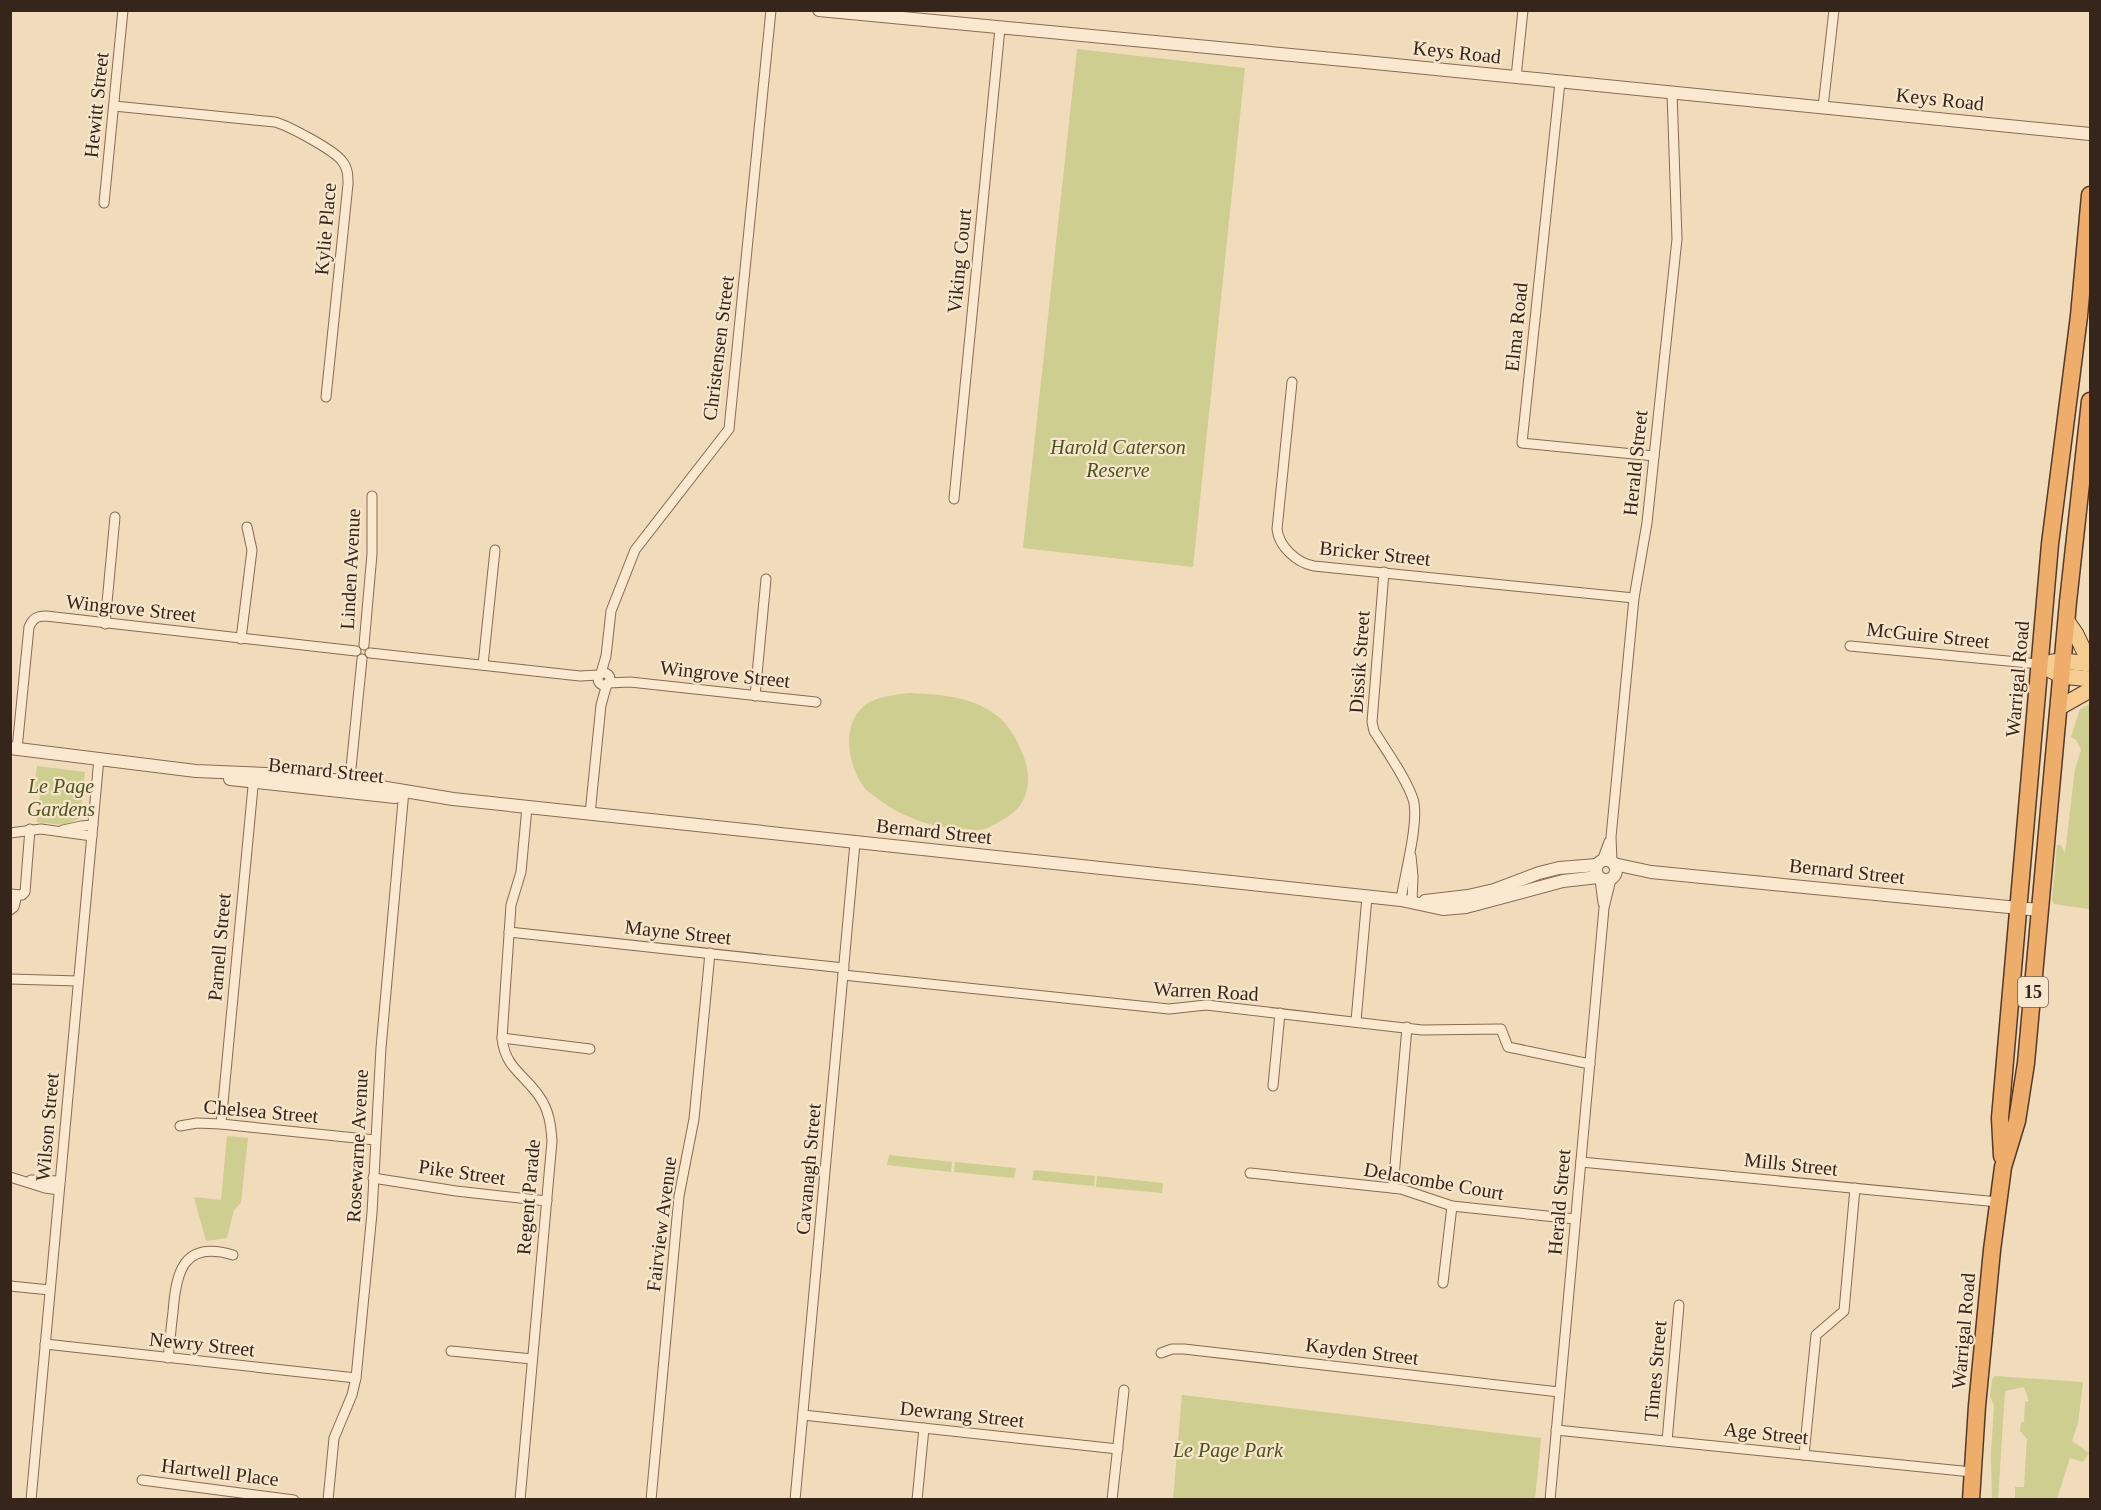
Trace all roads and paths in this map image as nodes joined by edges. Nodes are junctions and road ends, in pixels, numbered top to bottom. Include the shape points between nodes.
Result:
1 (123, 10) edge
2 (771, 10) edge
3 (1523, 10) edge
4 (1834, 10) edge
5 (824, 11) edge
6 (1000, 28) junction
7 (1516, 78) junction
8 (1560, 82) junction
9 (1672, 92) junction
10 (114, 106) junction
11 (1823, 107) junction
12 (2091, 134) edge
13 (2091, 195) edge
14 (104, 203) dead end
15 (1292, 382) dead end
16 (326, 397) dead end
17 (2091, 401) edge
18 (1654, 456) junction
19 (372, 496) dead end
20 (954, 499) dead end
21 (115, 517) dead end
22 (247, 527) dead end
23 (495, 550) dead end
24 (1384, 572) junction
25 (766, 579) dead end
26 (1634, 598) junction
27 (2067, 621) junction
28 (105, 624) junction
29 (242, 639) junction
30 (1850, 645) dead end
31 (363, 654) junction
32 (2039, 664) junction
33 (2090, 664) edge
34 (483, 665) junction
35 (2063, 669) junction
36 (604, 679) junction
37 (2091, 679) edge
38 (2091, 690) edge
39 (755, 696) junction
40 (816, 702) dead end
41 (2060, 707) junction
42 (14, 748) edge
43 (99, 758) junction
44 (253, 778) junction
45 (350, 786) junction
46 (404, 794) junction
47 (527, 807) junction
48 (590, 814) junction
49 (93, 825) junction
50 (30, 829) junction
51 (61, 831) junction
52 (10, 833) edge
53 (92, 836) junction
54 (855, 843) junction
55 (1606, 870) junction
56 (14, 895) edge
57 (1367, 897) junction
58 (1407, 901) junction
59 (2017, 907) junction
60 (10, 910) edge
61 (2039, 910) junction
62 (509, 932) junction
63 (710, 953) junction
64 (843, 971) junction
65 (10, 979) edge
66 (78, 981) junction
67 (1280, 1013) junction
68 (1356, 1021) junction
69 (1407, 1027) junction
70 (502, 1038) junction
71 (590, 1049) dead end
72 (1590, 1064) junction
73 (1273, 1086) dead end
74 (221, 1124) junction
75 (180, 1126) dead end
76 (375, 1140) junction
77 (1581, 1162) junction
78 (2003, 1167) junction
79 (1250, 1173) dead end
80 (10, 1178) edge
81 (373, 1178) junction
82 (60, 1186) junction
83 (1393, 1188) junction
84 (1855, 1188) junction
85 (547, 1201) junction
86 (1998, 1202) junction
87 (1452, 1206) junction
88 (1575, 1219) junction
89 (232, 1255) dead end
90 (1443, 1283) dead end
91 (10, 1286) edge
92 (50, 1290) junction
93 (1679, 1305) dead end
94 (45, 1344) junction
95 (451, 1351) dead end
96 (1161, 1353) dead end
97 (168, 1358) junction
98 (532, 1359) junction
99 (356, 1378) junction
100 (1124, 1390) dead end
101 (1559, 1392) junction
102 (803, 1415) junction
103 (924, 1428) junction
104 (1556, 1430) junction
105 (1667, 1441) junction
106 (1118, 1449) junction
107 (1804, 1455) junction
108 (1972, 1472) junction
109 (142, 1480) dead end
110 (31, 1500) edge
111 (294, 1500) edge
112 (328, 1500) edge
113 (520, 1500) edge
114 (651, 1500) edge
115 (795, 1500) edge
116 (917, 1500) edge
117 (1112, 1500) edge
118 (1550, 1500) edge
119 (1971, 1500) edge

1 - 10 street, Hewitt Street
2 - 36 street, Christensen Street via 729,429 636,550 611,611
3 - 7 street
4 - 11 street
5 - 6 street, Keys Road
6 - 7 street, Keys Road
6 - 20 street, Viking Court
7 - 8 street, Keys Road
8 - 9 street, Keys Road
8 - 18 street, Elma Road via 1522,443
9 - 11 street, Keys Road
9 - 18 street, Herald Street via 1677,239
10 - 14 street, Hewitt Street
10 - 16 street, Kylie Place via 275,122 341,160 348,184
11 - 12 street, Keys Road
13 - 32 highway, Warrigal Road / 15
15 - 24 street, Bricker Street via 1277,525 1279,539 1307,565
17 - 27 highway, Warrigal Road / 15
18 - 26 street, Herald Street
19 - 31 street, Linden Avenue via 372,555 364,645 357,647
21 - 28 street
22 - 29 street via 252,550
23 - 34 street
24 - 26 street, Bricker Street
24 - 58 street, Dissik Street via 1372,722 1413,799 1411,851 1404,876
25 - 39 street
26 - 55 street, Herald Street
27 - 33 main road
27 - 35 highway, Warrigal Road / 15
28 - 29 street, Wingrove Street
28 - 42 street, Wingrove Street via 41,616 31,622
29 - 31 street, Wingrove Street
30 - 32 street, McGuire Street
31 - 34 street, Wingrove Street
31 - 45 street, Linden Avenue
32 - 35 main road
32 - 59 highway, Warrigal Road / 15
33 - 35 main road
34 - 36 street, Wingrove Street
35 - 37 main road
35 - 41 highway, Warrigal Road / 15
36 - 39 street, Wingrove Street
36 - 48 street, Christensen Street
38 - 41 main road
39 - 40 street, Wingrove Street
41 - 61 highway, Warrigal Road / 15
42 - 43 street, Bernard Street
43 - 44 street, Bernard Street
43 - 49 street, Wilson Street
44 - 45 street, Bernard Street
44 - 74 street, Parnell Street
45 - 46 street, Bernard Street
46 - 47 street, Bernard Street
46 - 76 street, Rosewarne Avenue
47 - 48 street, Bernard Street
47 - 62 street, Regent Parade via 521,872 512,899
48 - 54 street, Bernard Street
49 - 51 street
49 - 53 street, Wilson Street
50 - 51 street
50 - 52 street
50 - 56 street via 25,892
51 - 53 street
53 - 66 street, Wilson Street
54 - 57 street, Bernard Street
54 - 64 street, Cavanagh Street
55 - 58 street, Bernard Street via 1559,868 1468,896
55 - 59 street, Bernard Street
55 - 72 street, Herald Street
56 - 60 street via 14,907
57 - 58 street, Bernard Street
57 - 68 street
59 - 61 street, Bernard Street
59 - 78 highway, Warrigal Road / 15 via 2000,1118
61 - 78 highway, Warrigal Road / 15 via 2024,1074 2017,1121
62 - 63 street, Mayne Street
62 - 70 street, Regent Parade
63 - 64 street, Mayne Street
63 - 114 street, Fairview Avenue via 694,1119 679,1196
64 - 67 street, Warren Road via 1169,1009 1206,1005
64 - 102 street, Cavanagh Street
65 - 66 street
66 - 82 street, Wilson Street
67 - 68 street, Warren Road
67 - 73 street
68 - 69 street, Warren Road
69 - 72 street, Warren Road via 1502,1029 1508,1047
69 - 83 street
70 - 71 street
70 - 85 street, Regent Parade via 509,1063 539,1096 551,1123
72 - 77 street, Herald Street
74 - 75 street, Chelsea Street
74 - 76 street, Chelsea Street
76 - 81 street, Rosewarne Avenue
77 - 84 street, Mills Street
77 - 88 street, Herald Street
78 - 86 highway, Warrigal Road / 15
79 - 83 street, Delacombe Court
80 - 82 street
81 - 85 street, Pike Street
81 - 99 street, Rosewarne Avenue
82 - 92 street, Wilson Street
83 - 87 street, Delacombe Court
84 - 86 street, Mills Street
84 - 107 street via 1844,1311 1816,1335
85 - 98 street, Regent Parade
86 - 108 highway, Warrigal Road / 15
87 - 88 street, Delacombe Court
87 - 90 street
88 - 101 street, Herald Street
89 - 97 street via 202,1253 188,1260 179,1272
91 - 92 street
92 - 94 street, Wilson Street
93 - 105 street, Times Street
94 - 97 street, Newry Street
94 - 110 street, Wilson Street
95 - 98 street
96 - 101 street, Kayden Street via 1184,1349
97 - 99 street, Newry Street
98 - 113 street, Regent Parade
99 - 112 street, Rosewarne Avenue via 334,1438
100 - 106 street
101 - 104 street, Herald Street
102 - 103 street, Dewrang Street
102 - 115 street, Cavanagh Street
103 - 106 street, Dewrang Street
103 - 116 street
104 - 105 street, Age Street
104 - 118 street, Herald Street
105 - 107 street, Age Street
106 - 117 street
107 - 108 street, Age Street
108 - 119 highway, Warrigal Road / 15
109 - 111 street, Hartwell Place

